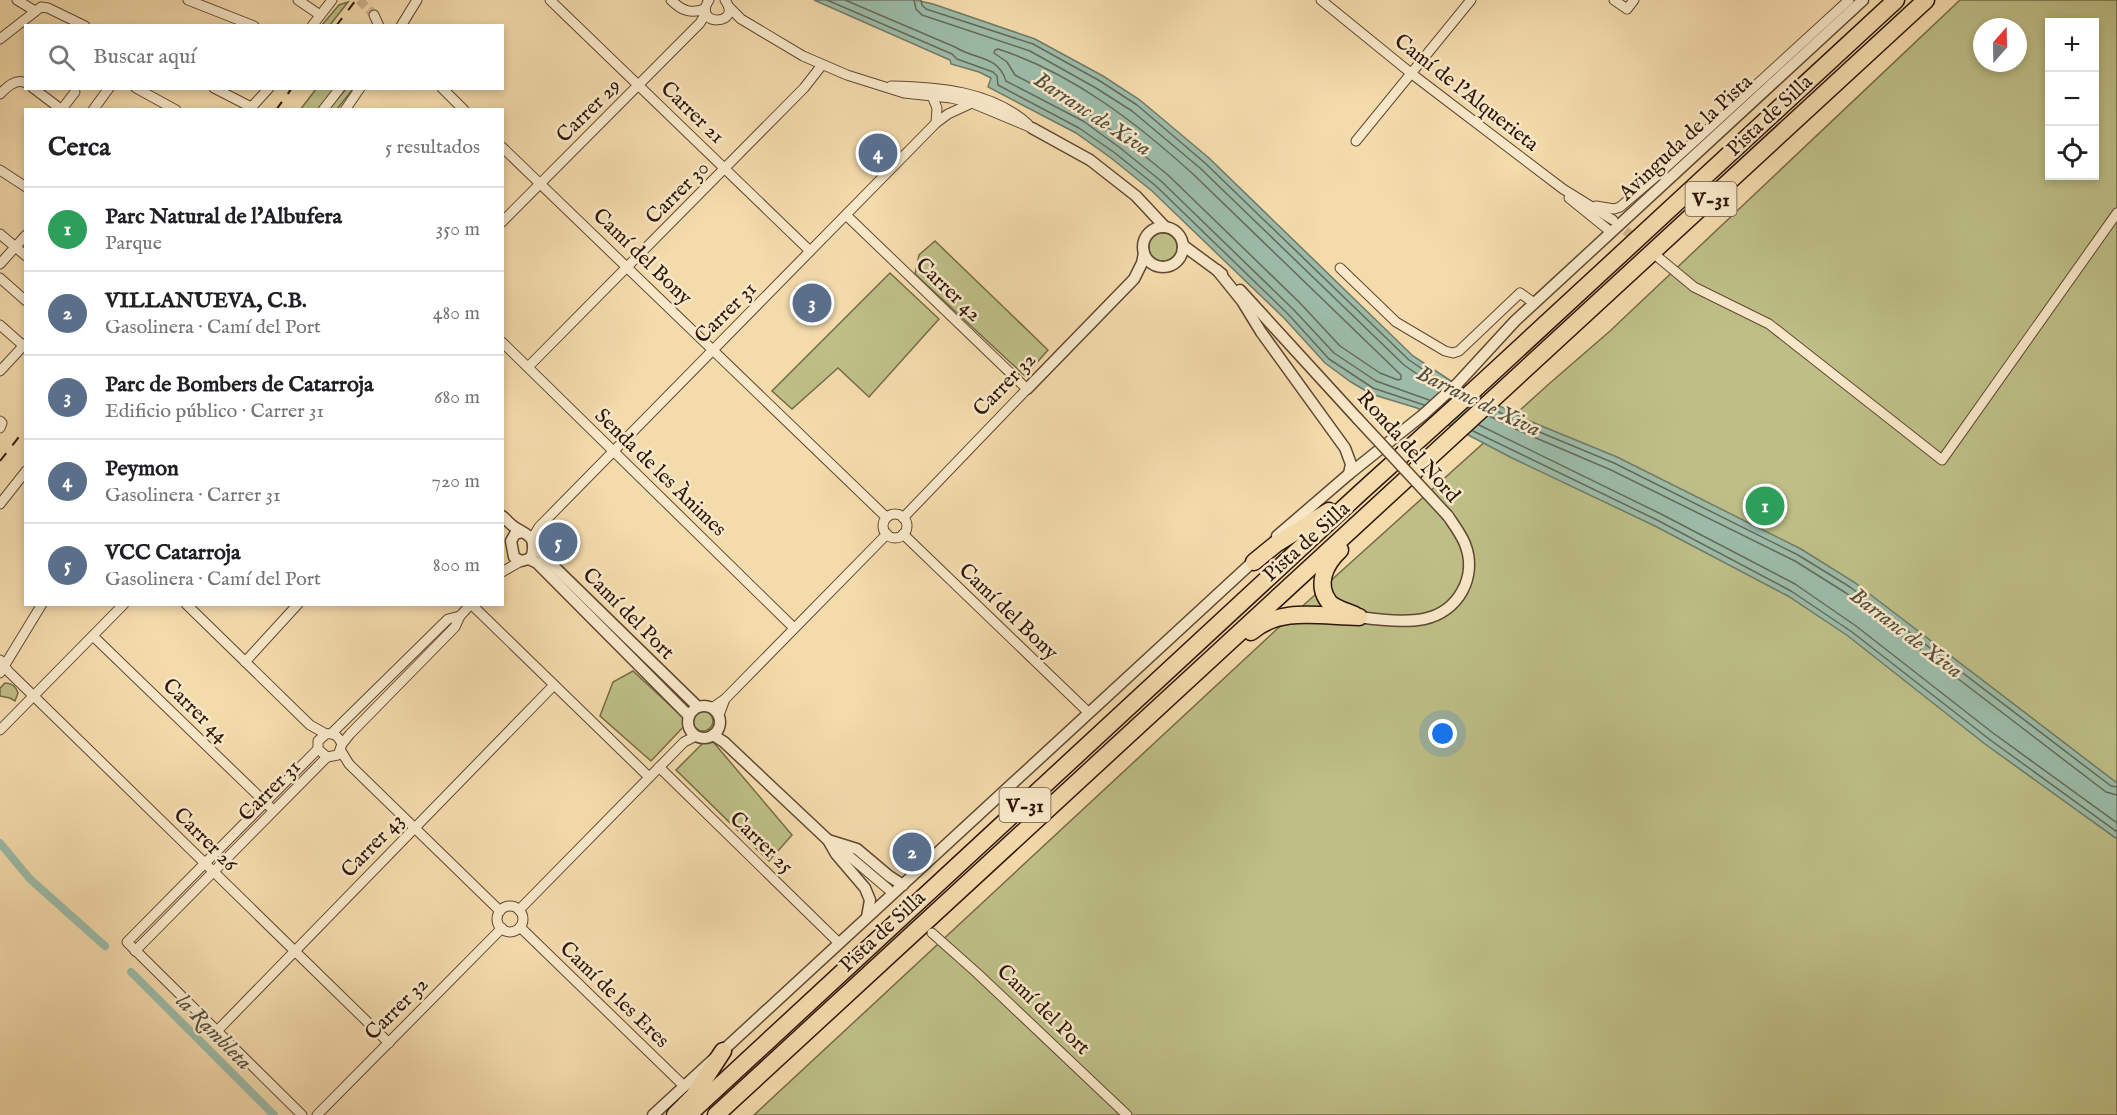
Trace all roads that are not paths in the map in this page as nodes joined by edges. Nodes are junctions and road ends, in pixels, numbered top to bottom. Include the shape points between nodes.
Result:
1 (16, 0) edge
2 (298, 0) edge
3 (417, 0) edge
4 (550, 0) edge
5 (1321, 0) edge
6 (1471, 0) edge
7 (1614, 0) edge
8 (1634, 0) edge
9 (1832, 0) edge
10 (1849, 0) edge
11 (1863, 0) edge
12 (1896, 0) edge
13 (1926, 0) edge
14 (195, 1) edge
15 (338, 1) edge
16 (675, 3) edge
17 (706, 5) edge
18 (39, 6) edge
19 (727, 8) edge
20 (1845, 10) junction
21 (320, 15) junction
22 (374, 15) tunnel mouth
23 (714, 20) junction
24 (26, 23) edge
25 (24, 24) edge
26 (81, 24) edge
27 (249, 24) edge
28 (313, 24) edge
29 (321, 24) edge
30 (378, 24) edge
31 (401, 24) edge
32 (698, 25) junction
33 (0, 39) edge
34 (822, 64) junction
35 (1412, 74) junction
36 (24, 82) edge
37 (639, 85) junction
38 (884, 86) junction
39 (35, 90) edge
40 (108, 90) edge
41 (140, 90) edge
42 (218, 90) edge
43 (261, 90) edge
44 (267, 90) edge
45 (338, 90) edge
46 (359, 90) edge
47 (444, 90) edge
48 (75, 92) dead end
49 (0, 94) edge
50 (932, 96) junction
51 (156, 99) junction
52 (972, 103) junction
53 (58, 108) edge
54 (60, 108) edge
55 (94, 108) edge
56 (151, 108) edge
57 (172, 108) edge
58 (250, 108) edge
59 (325, 108) edge
60 (346, 108) edge
61 (462, 108) edge
62 (1726, 120) junction
63 (936, 123) junction
64 (1032, 128) junction
65 (1704, 140) junction
66 (1356, 141) dead end
67 (504, 149) edge
68 (725, 169) junction
69 (0, 170) edge
70 (1661, 172) junction
71 (541, 184) junction
72 (24, 185) edge
73 (1563, 189) junction
74 (1655, 191) junction
75 (1136, 196) junction
76 (1586, 204) junction
77 (2117, 213) edge
78 (846, 215) junction
79 (504, 220) edge
80 (1613, 220) tunnel mouth
81 (1165, 227) junction
82 (1611, 232) junction
83 (1149, 233) junction
84 (0, 234) edge
85 (24, 237) edge
86 (1184, 246) junction
87 (15, 247) junction
88 (810, 251) junction
89 (1144, 253) junction
90 (24, 254) edge
91 (1659, 258) tunnel mouth
92 (1177, 262) junction
93 (1205, 263) junction
94 (0, 264) edge
95 (1157, 266) junction
96 (628, 267) junction
97 (1340, 267) dead end
98 (1217, 270) junction
99 (0, 278) edge
100 (1134, 279) junction
101 (24, 299) edge
102 (1534, 303) junction
103 (0, 325) edge
104 (504, 344) edge
105 (24, 345) edge
106 (24, 347) edge
107 (714, 349) junction
108 (528, 367) junction
109 (0, 371) edge
110 (1027, 389) junction
111 (614, 451) junction
112 (24, 474) edge
113 (1349, 474) junction
114 (1360, 493) junction
115 (1386, 499) junction
116 (0, 504) edge
117 (886, 517) junction
118 (504, 518) edge
119 (903, 518) junction
120 (887, 534) junction
121 (903, 534) junction
122 (504, 535) edge
123 (529, 538) junction
124 (511, 547) junction
125 (525, 560) junction
126 (1254, 562) junction
127 (504, 566) edge
128 (504, 571) edge
129 (41, 606) edge
130 (122, 606) edge
131 (188, 606) edge
132 (296, 606) edge
133 (469, 606) edge
134 (473, 606) edge
135 (460, 616) junction
136 (1359, 617) junction
137 (794, 628) junction
138 (93, 636) junction
139 (245, 662) junction
140 (1209, 663) junction
141 (2, 666) edge
142 (554, 685) junction
143 (34, 696) junction
144 (693, 711) junction
145 (715, 712) junction
146 (1089, 713) junction
147 (310, 725) junction
148 (0, 729) edge
149 (693, 732) junction
150 (716, 732) junction
151 (329, 733) junction
152 (318, 745) junction
153 (336, 752) junction
154 (659, 767) junction
155 (650, 777) junction
156 (266, 803) junction
157 (274, 810) junction
158 (414, 828) junction
159 (828, 840) junction
160 (206, 863) junction
161 (213, 872) junction
162 (903, 885) junction
163 (888, 889) tunnel mouth
164 (519, 910) junction
165 (500, 911) junction
166 (867, 917) junction
167 (520, 927) junction
168 (502, 928) junction
169 (932, 933) tunnel mouth
170 (839, 943) junction
171 (135, 951) junction
172 (295, 951) junction
173 (217, 1031) junction
174 (388, 1042) junction
175 (723, 1051) junction
176 (684, 1086) junction
177 (302, 1115) edge
178 (317, 1115) edge
179 (653, 1115) edge
180 (675, 1115) edge
181 (688, 1115) edge
182 (716, 1115) edge
183 (1127, 1115) edge

1 - 18 street
2 - 21 street
3 - 31 street
4 - 37 street, Carrer 21
5 - 35 street, Camí de l'Alquerieta
6 - 35 street
7 - 8 street via 1628,9
9 - 20 street
10 - 20 street, Avinguda de la Pista
11 - 20 street, Avinguda de la Pista
12 - 114 highway, Pista de Silla / V-31
13 - 115 highway, Pista de Silla / V-31
14 - 27 street
15 - 21 street
15 - 29 street
16 - 17 street via 695,12
16 - 32 street
17 - 23 street
17 - 32 street, Carrer 29
18 - 24 street
18 - 26 street
19 - 23 street via 720,20
19 - 34 street
20 - 62 street, Avinguda de la Pista
21 - 28 street
22 - 30 street
23 - 32 street
25 - 33 street
32 - 37 street, Carrer 29
34 - 38 street
34 - 68 street, Carrer 30 via 804,88
35 - 66 street
35 - 73 street, Camí de l'Alquerieta
36 - 49 street via 18,81
37 - 68 street, Carrer 21
37 - 71 street, Carrer 29
38 - 50 street
38 - 64 street via 951,90 977,96 1018,115
39 - 53 street
40 - 55 street
41 - 51 street
42 - 58 street
43 - 58 street
44 - 58 street
45 - 59 street
46 - 60 street
47 - 61 street
48 - 54 street
50 - 52 street
50 - 63 street via 937,108
51 - 56 street
51 - 57 street
52 - 63 street, Carrer 31
52 - 64 street
62 - 65 street
62 - 65 street, Avinguda de la Pista
63 - 78 street, Carrer 31
64 - 75 street via 1090,160
65 - 70 street, Avinguda de la Pista
65 - 74 street, Avinguda de la Pista
67 - 71 street, Camí del Bony
68 - 88 street, Carrer 21
68 - 96 street, Carrer 30
69 - 72 street
70 - 74 street
70 - 76 street, Avinguda de la Pista via 1620,207
71 - 79 street, Carrer 29
71 - 96 street, Camí del Bony
73 - 76 street, Camí de l'Alquerieta
73 - 82 street, Camí de l'Alquerieta via 1573,202
74 - 82 street, Avinguda de la Pista
75 - 81 street
75 - 83 street via 1146,213
76 - 80 street, Camí de l'Alquerieta
77 - 91 street via 1942,460 1769,324 1694,287
78 - 88 street, Carrer 31
78 - 110 street, Carrer 42
81 - 83 street
81 - 86 street via 1180,235
82 - 102 street, Avinguda de la Pista
83 - 89 street
84 - 87 street
85 - 87 street
86 - 92 street
86 - 93 street, Ronda del Nord
87 - 90 street
87 - 94 street
88 - 107 street, Carrer 31
89 - 95 street
89 - 100 street, Carrer 32
92 - 93 street, Ronda del Nord
92 - 95 street
93 - 98 street, Ronda del Nord
95 - 100 street, Carrer 32
96 - 107 street, Camí del Bony
96 - 108 street, Carrer 30
97 - 102 street via 1396,322 1453,353 1520,293
98 - 113 street via 1346,448 1351,464
98 - 136 street, Ronda del Nord, bridge via 1246,295 1448,516 1465,544 1469,560 1466,584 1445,611 1425,619 1390,621
99 - 101 street
100 - 110 street, Carrer 32
102 - 113 street, Avinguda de la Pista via 1458,383
103 - 105 street
104 - 108 street, Senda de les Ànimes
106 - 109 street
107 - 111 street, Carrer 31
107 - 117 street, Camí del Bony
108 - 111 street, Senda de les Ànimes
110 - 119 street, Carrer 32
111 - 123 street, Carrer 31
111 - 137 street, Senda de les Ànimes
112 - 116 street
113 - 126 street, Avinguda de la Pista via 1272,540
114 - 126 highway via 1340,502
114 - 181 highway, Pista de Silla / V-31
115 - 136 highway via 1324,571 1323,588 1330,603
115 - 140 highway, Pista de Silla / V-31
117 - 119 street via 893,514
117 - 120 street via 883,524
118 - 123 street, Camí del Port
119 - 121 street
120 - 121 street
120 - 137 street
121 - 146 street, Camí del Bony
122 - 124 street
123 - 124 street via 515,534
123 - 125 street via 532,555
123 - 144 street, Camí del Port
124 - 125 street via 514,556
124 - 127 street
125 - 128 street
125 - 144 street, Camí del Port via 537,563
126 - 146 street, Avinguda de la Pista
129 - 141 street
130 - 138 street
131 - 139 street
132 - 139 street
133 - 135 street, Carrer 31
134 - 142 street
135 - 151 street, Carrer 31 via 448,619
135 - 153 street, Carrer 31 via 455,627
136 - 140 highway via 1280,616 1258,626 1232,651
137 - 145 street
138 - 143 street
138 - 156 street, Carrer 44
139 - 147 street
140 - 182 highway, Pista de Silla / V-31
141 - 143 street, Carrer 26
142 - 155 street
142 - 158 street, Carrer 43
143 - 148 street
143 - 160 street, Carrer 26
144 - 145 street via 702,706
144 - 149 street
145 - 150 street
146 - 162 street, Avinguda de la Pista
147 - 151 street
147 - 152 street
149 - 150 street via 705,738
149 - 154 street
150 - 159 street
151 - 152 street, Carrer 31
151 - 153 street via 339,737
152 - 153 street
152 - 156 street, Carrer 31
153 - 157 street, Carrer 31
153 - 158 street
154 - 155 street
154 - 170 street, Carrer 25
155 - 164 street
156 - 157 street, Carrer 44
156 - 160 street, Carrer 31
157 - 161 street, Carrer 31
158 - 165 street
158 - 172 street, Carrer 43
159 - 162 street via 857,849
159 - 163 street
159 - 166 street via 865,888 870,900
160 - 161 street, Carrer 26
160 - 171 street, Carrer 31 via 127,942
161 - 171 street, Carrer 31
161 - 172 street, Carrer 26
162 - 166 street, Avinguda de la Pista
164 - 165 street via 511,907
164 - 167 street via 523,917
165 - 168 street
166 - 170 street, Avinguda de la Pista
167 - 168 street via 511,932
167 - 176 street, Camí de les Eres
168 - 174 street, Carrer 32
169 - 183 street, Camí del Port
170 - 175 street, Avinguda de la Pista
171 - 173 street
172 - 173 street, Carrer 43
172 - 174 street, Carrer 26
173 - 177 street
174 - 178 street, Carrer 32
175 - 176 street, Avinguda de la Pista
175 - 180 highway via 693,1097
176 - 179 street, Avinguda de la Pista

